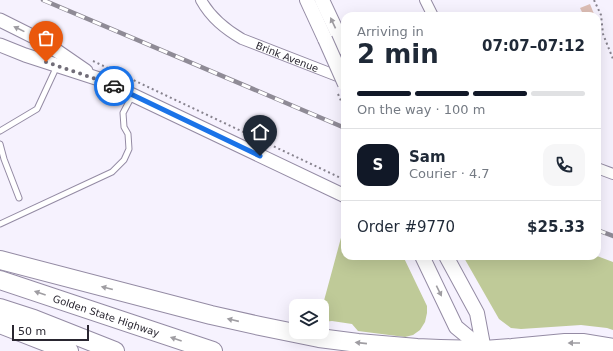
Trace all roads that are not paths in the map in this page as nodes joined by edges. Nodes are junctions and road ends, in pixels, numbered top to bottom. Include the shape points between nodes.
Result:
1 (201, 0) edge
2 (307, 0) edge
3 (322, 0) edge
4 (425, 0) edge
5 (431, 12) edge
6 (0, 20) edge
7 (341, 41) edge
8 (0, 45) edge
9 (59, 60) junction
10 (341, 75) edge
11 (341, 77) edge
12 (133, 95) junction
13 (0, 131) edge
14 (0, 144) edge
15 (601, 170) edge
16 (613, 174) edge
17 (341, 194) edge
18 (19, 198) dead end
19 (0, 224) edge
20 (0, 260) edge
21 (424, 260) edge
22 (448, 260) edge
23 (0, 280) edge
24 (0, 308) edge
25 (0, 324) edge
26 (613, 348) edge
27 (484, 350) junction
28 (69, 351) edge
29 (115, 351) edge
30 (213, 351) edge

1 - 11 street, Brink Avenue via 212,16 231,33
2 - 10 main road, bridge
7 -> 3 main road
4 - 5 street
9 -> 6 street via 44,42
8 - 9 street via 25,55
9 - 12 street
9 - 13 lane via 37,110
12 - 17 street
12 - 19 lane via 123,113 129,149 124,160 112,172
14 - 18 lane
15 - 16 street
27 -> 20 highway via 440,350 319,338 211,315
21 -> 27 main road via 456,328
22 - 27 main road via 477,313
30 -> 23 highway, Golden State Highway
24 - 29 highway
25 - 28 highway
26 -> 27 highway via 565,343

